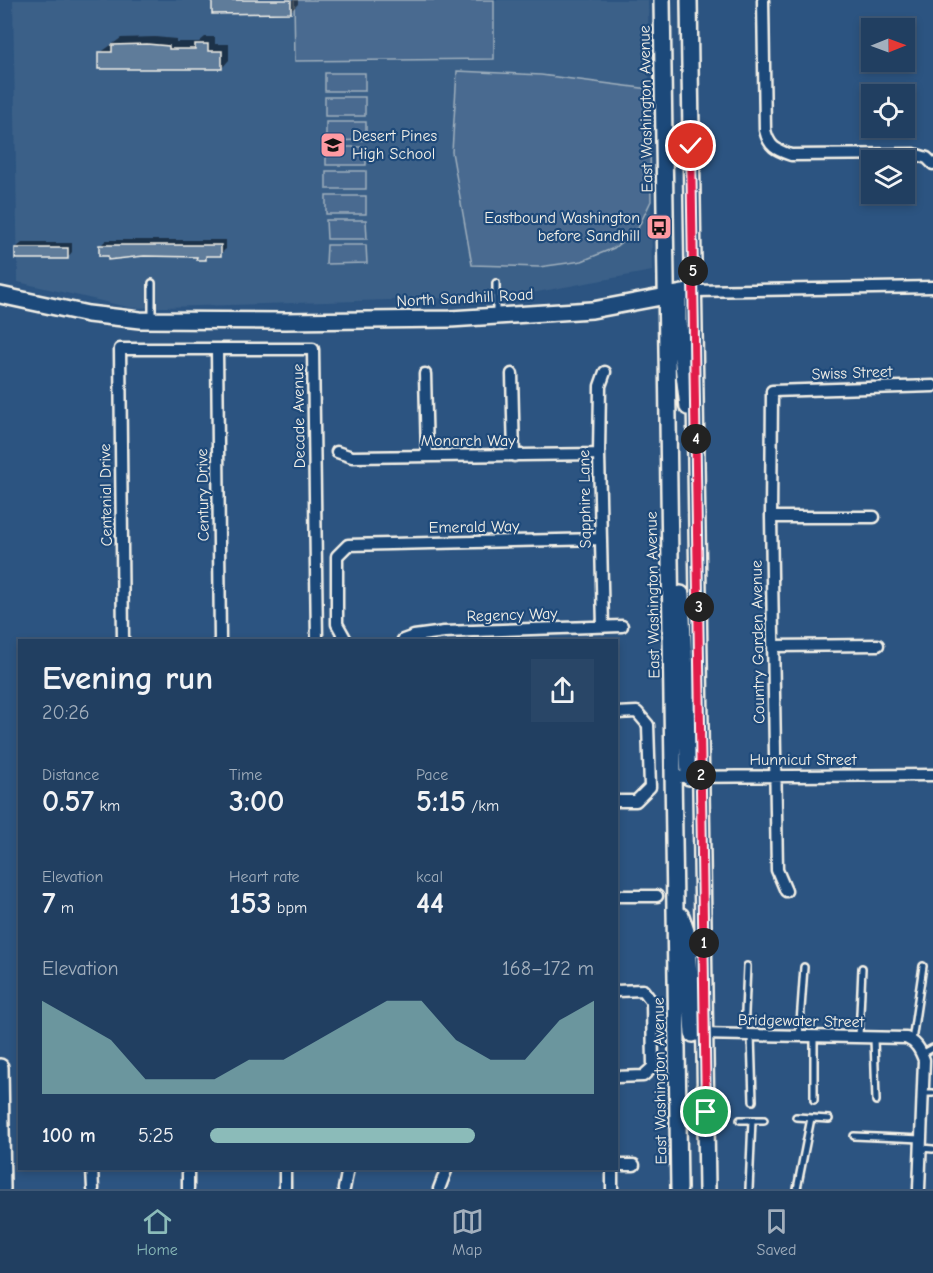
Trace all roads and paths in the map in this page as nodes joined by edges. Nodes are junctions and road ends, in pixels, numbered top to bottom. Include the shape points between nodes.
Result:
1 (662, 0) edge
2 (689, 0) edge
3 (763, 0) edge
4 (933, 164) edge
5 (152, 283) dead end
6 (496, 283) dead end
7 (933, 287) edge
8 (679, 294) junction
9 (0, 295) edge
10 (496, 314) junction
11 (152, 321) junction
12 (120, 348) joint
13 (217, 349) junction
14 (605, 372) dead end
15 (425, 374) dead end
16 (513, 374) dead end
17 (933, 386) edge
18 (772, 391) joint
19 (337, 452) dead end
20 (599, 454) junction
21 (427, 456) junction
22 (514, 456) junction
23 (771, 517) junction
24 (874, 517) dead end
25 (601, 539) junction
26 (622, 626) dead end
27 (603, 627) junction
28 (446, 636) edge
29 (123, 639) edge
30 (220, 639) edge
31 (317, 639) edge
32 (345, 639) edge
33 (406, 639) edge
34 (878, 645) dead end
35 (773, 646) junction
36 (618, 713) edge
37 (775, 775) junction
38 (933, 775) edge
39 (688, 777) junction
40 (618, 801) edge
41 (786, 891) dead end
42 (618, 896) edge
43 (657, 896) dead end
44 (675, 896) junction
45 (747, 966) dead end
46 (923, 966) dead end
47 (804, 967) dead end
48 (862, 968) dead end
49 (618, 991) edge
50 (677, 1034) junction
51 (699, 1034) junction
52 (748, 1035) junction
53 (799, 1037) junction
54 (814, 1037) junction
55 (859, 1037) junction
56 (874, 1038) junction
57 (918, 1048) junction
58 (933, 1048) edge
59 (0, 1067) edge
60 (618, 1077) edge
61 (928, 1093) edge
62 (814, 1100) dead end
63 (753, 1101) dead end
64 (876, 1101) dead end
65 (796, 1117) dead end
66 (811, 1118) junction
67 (829, 1119) dead end
68 (740, 1120) dead end
69 (752, 1120) junction
70 (764, 1120) dead end
71 (854, 1136) dead end
72 (921, 1144) junction
73 (933, 1149) edge
74 (618, 1165) edge
75 (634, 1165) dead end
76 (92, 1170) edge
77 (188, 1170) edge
78 (285, 1170) edge
79 (348, 1170) edge
80 (446, 1170) edge
81 (612, 1170) edge
82 (2, 1189) edge
83 (93, 1189) edge
84 (188, 1189) edge
85 (285, 1189) edge
86 (344, 1189) edge
87 (439, 1189) edge
88 (612, 1189) edge
89 (679, 1189) edge
90 (707, 1189) edge
91 (750, 1189) edge
92 (797, 1189) edge
93 (919, 1189) edge

1 - 8 main road, East Washington Avenue
2 - 8 main road, East Washington Avenue
3 - 4 street via 765,130 775,150 791,155 914,154
5 - 11 lane
6 - 10 lane
7 - 8 street, North Sandhill Road
8 - 10 main road, North Sandhill Road via 592,310
8 - 39 main road, East Washington Avenue via 670,532
8 - 39 main road, East Washington Avenue via 686,403 696,433
9 - 11 main road, North Sandhill Road via 88,314
10 - 11 main road, North Sandhill Road via 450,319
12 - 13 street, Decade Avenue
12 - 29 street, Centenial Drive
13 - 30 street, Century Drive
13 - 31 street, Decade Avenue via 313,349
14 - 20 street, Sapphire Lane via 600,386
15 - 21 street
16 - 22 street
17 - 18 street, Swiss Street
18 - 23 street, Country Garden Avenue
19 - 21 street, Monarch Way via 352,457
20 - 22 street, Monarch Way
20 - 25 street, Sapphire Lane
21 - 22 street, Monarch Way
23 - 24 street
23 - 35 street, Country Garden Avenue
25 - 27 street, Sapphire Lane
25 - 32 street, Emerald Way via 348,545 337,555 337,624
26 - 27 street, Regency Way
27 - 28 street, Regency Way
28 - 33 street, Regency Way
34 - 35 street
35 - 37 street, Country Garden Avenue
36 - 40 street via 637,712 648,725 650,787 636,801
37 - 38 street, Hunnicut Street
37 - 39 street, Hunnicut Street
37 - 41 street, Country Garden Avenue via 777,870
39 - 44 main road, East Washington Avenue
39 - 51 main road, East Washington Avenue
42 - 43 street
44 - 50 main road, East Washington Avenue
44 - 51 main road via 686,931
45 - 52 lane
46 - 57 lane
47 - 53 lane
48 - 55 lane
49 - 60 street via 643,990 652,1002 652,1067 643,1076
50 - 51 street, Bridgewater Street
50 - 89 main road, East Washington Avenue
51 - 52 street, Bridgewater Street
51 - 90 main road, East Washington Avenue
52 - 53 street, Bridgewater Street
52 - 63 lane
53 - 54 street, Bridgewater Street
54 - 55 street, Bridgewater Street
54 - 62 lane
55 - 56 street, Bridgewater Street
56 - 57 street, Bridgewater Street via 906,1038
56 - 64 lane
57 - 58 lane
57 - 61 street
59 - 82 main road
61 - 72 street
65 - 66 lane
66 - 67 lane
66 - 92 lane
68 - 69 lane
69 - 70 lane
69 - 91 lane
71 - 72 lane
72 - 73 lane
72 - 93 street
74 - 75 street
76 - 83 street
77 - 84 street
78 - 85 street
79 - 86 street
80 - 87 street
81 - 88 street

